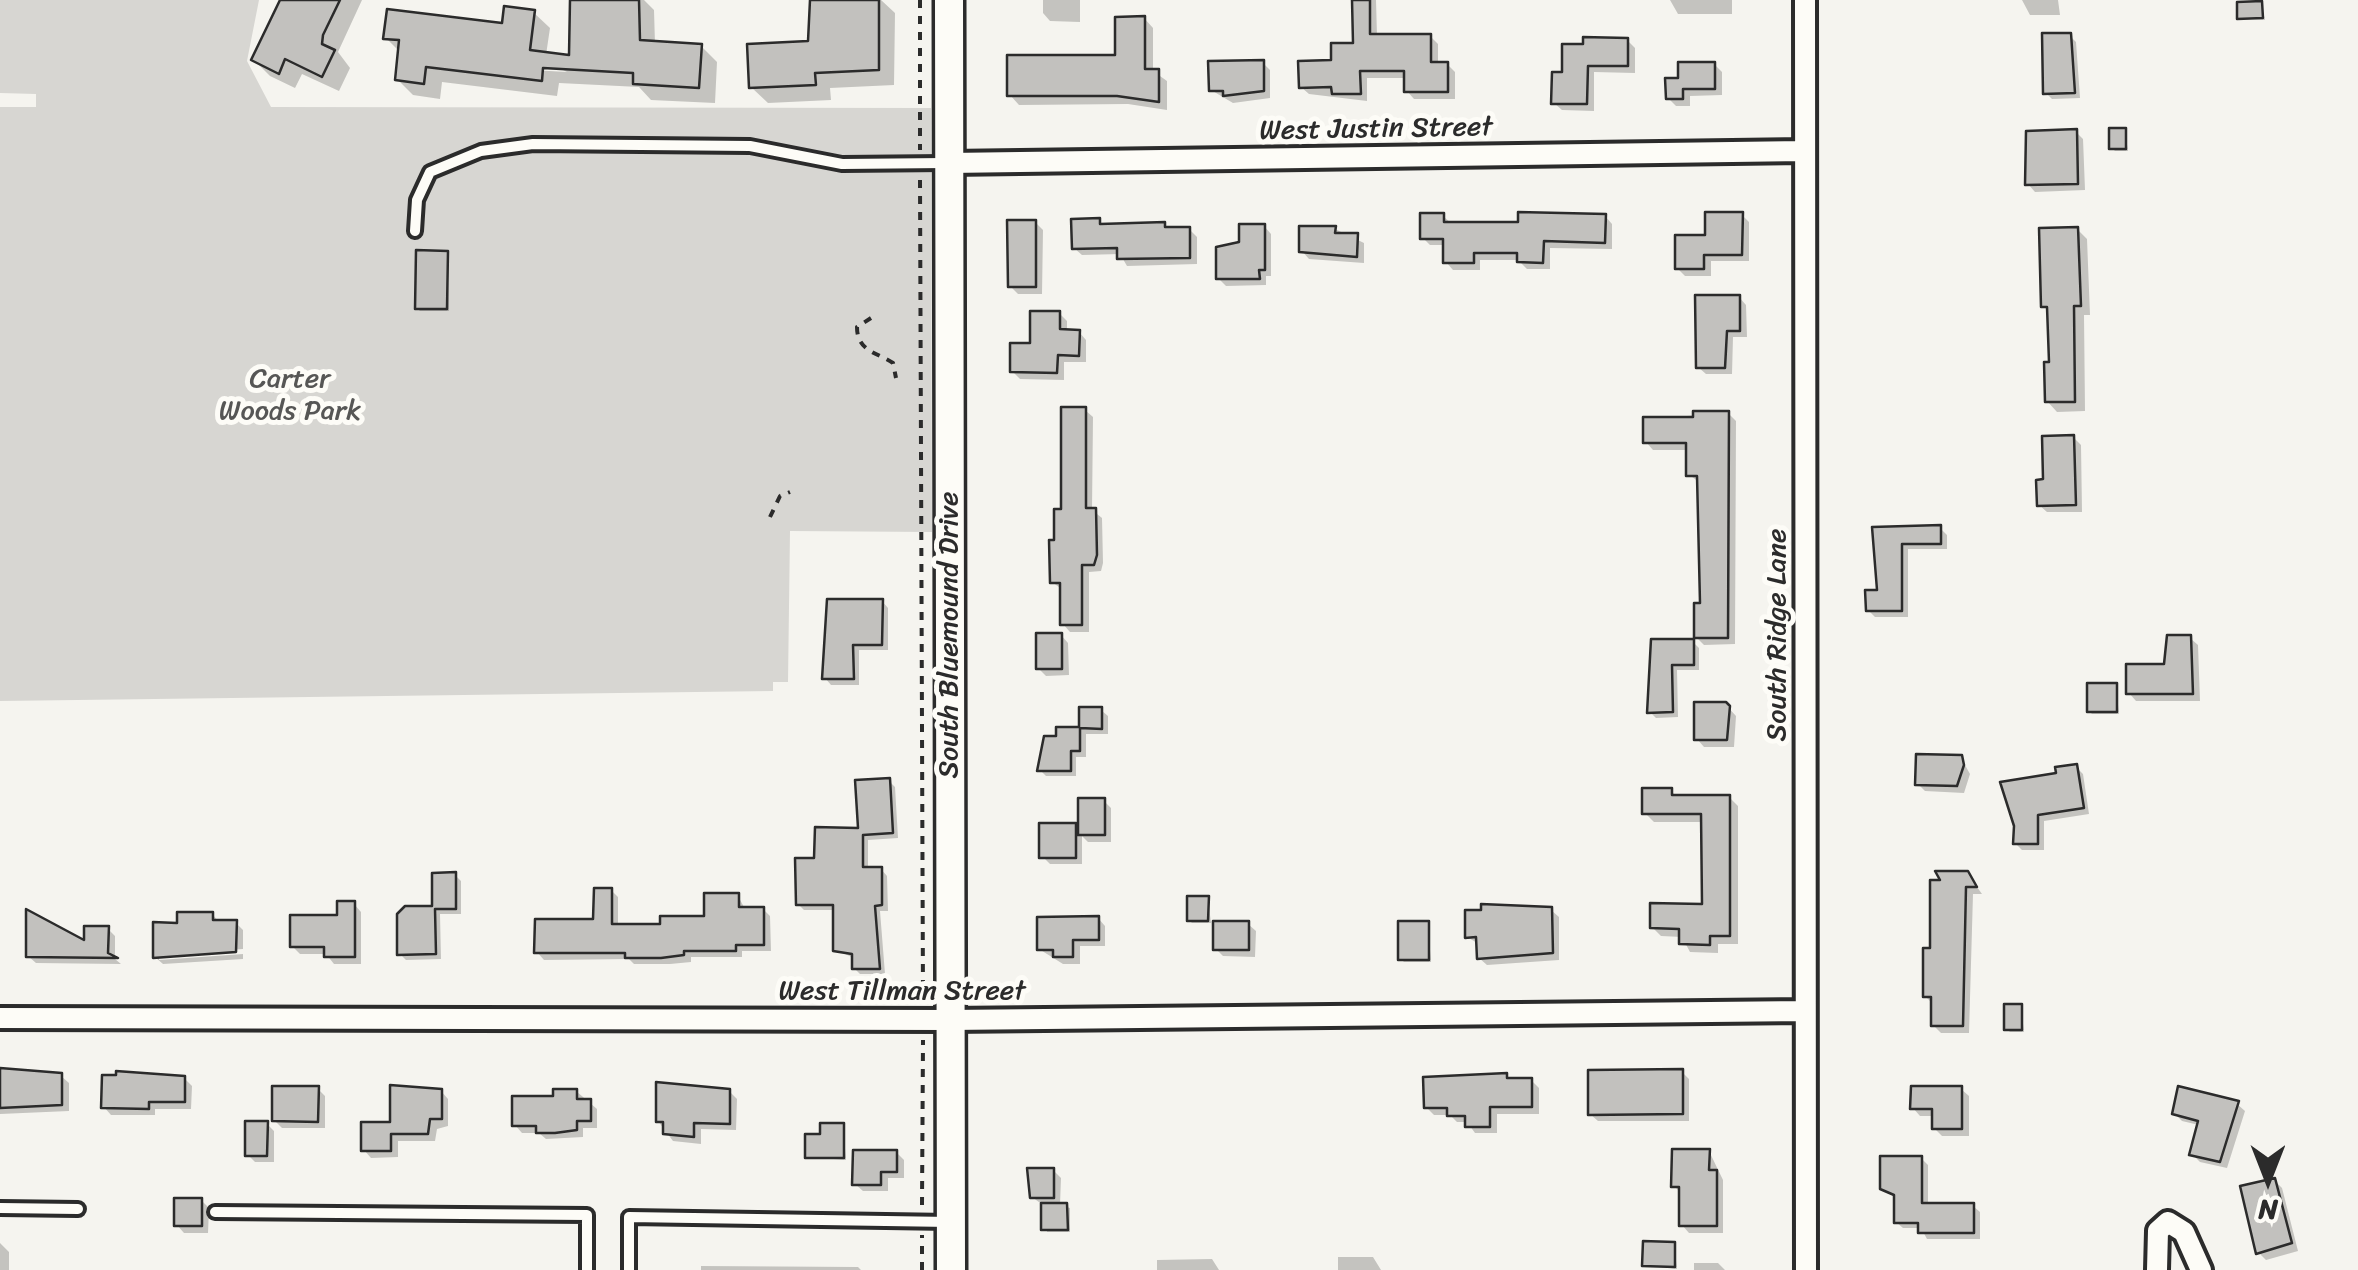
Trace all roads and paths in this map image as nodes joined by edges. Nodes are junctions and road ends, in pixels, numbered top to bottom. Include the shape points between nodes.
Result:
1 (920, 0) edge
2 (949, 0) edge
3 (1805, 0) edge
4 (1804, 151) junction
5 (934, 162) junction
6 (415, 231) dead end
7 (871, 318) dead end
8 (896, 378) dead end
9 (790, 492) dead end
10 (770, 516) dead end
11 (1805, 1011) junction
12 (0, 1018) edge
13 (937, 1020) junction
14 (0, 1208) edge
15 (78, 1209) dead end
16 (215, 1212) dead end
17 (922, 1221) junction
18 (951, 1222) junction
19 (587, 1270) edge
20 (629, 1270) edge
21 (922, 1270) edge
22 (951, 1270) edge
23 (1806, 1270) edge
24 (2157, 1270) edge
25 (2200, 1270) edge

1 - 5 path
2 - 5 main road, South Bluemound Drive
3 - 4 street, South Ridge Lane
4 - 5 street, West Justin Street
4 - 11 street, South Ridge Lane
5 - 6 lane via 842,164 750,146 533,144 481,151 430,172 416,200
5 - 13 main road, South Bluemound Drive
5 - 13 path
7 - 8 path via 857,327 857,336 893,362
9 - 10 path via 780,496
11 - 13 street, West Tillman Street
11 - 23 street, South Ridge Lane
12 - 13 street, West Tillman Street
13 - 17 path
13 - 18 main road, South Bluemound Drive
14 - 15 lane
16 - 19 lane via 586,1215
17 - 18 lane
17 - 20 lane via 629,1216
17 - 21 path
18 - 22 main road, South Bluemound Drive
24 - 25 street via 2158,1231 2168,1222 2184,1232

